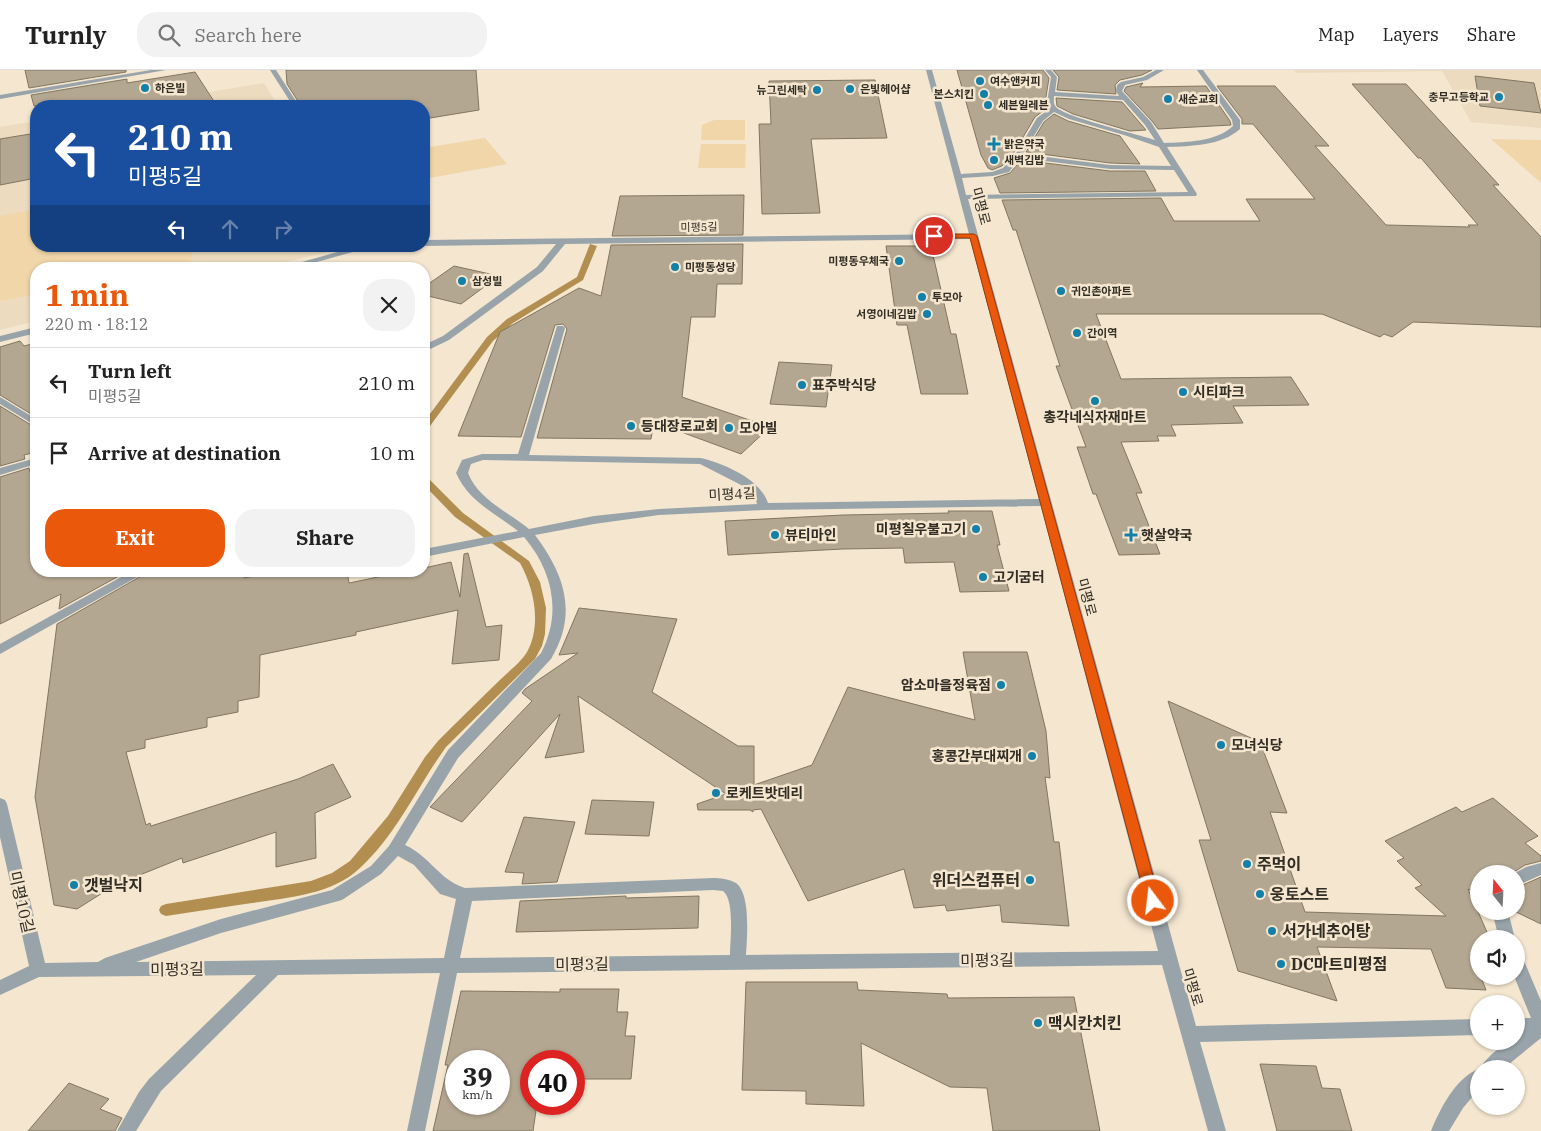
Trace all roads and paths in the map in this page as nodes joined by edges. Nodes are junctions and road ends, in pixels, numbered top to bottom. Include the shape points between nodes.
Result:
1 (117, 70) edge
2 (163, 70) edge
3 (273, 70) edge
4 (929, 70) edge
5 (1048, 70) edge
6 (1160, 70) edge
7 (1200, 70) edge
8 (0, 89) edge
9 (1053, 94) junction
10 (0, 97) edge
11 (1124, 98) junction
12 (292, 100) edge
13 (1053, 110) junction
14 (1162, 145) junction
15 (1018, 156) junction
16 (1176, 168) junction
17 (958, 176) junction
18 (964, 198) junction
19 (974, 236) junction
20 (563, 241) junction
21 (430, 243) edge
22 (347, 252) edge
23 (307, 262) edge
24 (560, 328) dead end
25 (30, 332) edge
26 (0, 339) edge
27 (430, 346) edge
28 (0, 400) edge
29 (30, 419) edge
30 (523, 458) junction
31 (30, 463) edge
32 (0, 472) edge
33 (1046, 502) junction
34 (764, 507) junction
35 (521, 534) junction
36 (430, 552) edge
37 (131, 577) edge
38 (0, 650) edge
39 (0, 804) edge
40 (396, 848) junction
41 (1541, 869) edge
42 (1525, 874) edge
43 (465, 895) junction
44 (1168, 958) junction
45 (738, 962) junction
46 (451, 965) junction
47 (274, 968) junction
48 (93, 969) junction
49 (38, 970) junction
50 (1525, 984) edge
51 (0, 988) edge
52 (1541, 1025) edge
53 (1525, 1026) edge
54 (1470, 1028) edge
55 (1191, 1034) junction
56 (1500, 1060) edge
57 (1470, 1084) edge
58 (126, 1131) edge
59 (416, 1131) edge
60 (1217, 1131) edge
61 (1440, 1131) edge

1 - 8 street
2 - 10 street
3 - 12 street
4 - 17 street, 미평로
5 - 9 street via 1054,77
6 - 11 street via 1145,79 1122,83 1119,91
7 - 14 street via 1237,126 1234,131 1207,140
9 - 11 street
9 - 13 street via 1050,103
11 - 14 street
13 - 14 street
13 - 15 street via 1040,120
14 - 16 street
15 - 16 street via 1105,166
15 - 17 street via 1001,172
16 - 18 street via 1193,194
17 - 18 street, 미평로
18 - 19 street, 미평로
19 - 20 street, 미평5길
19 - 33 street, 미평로
20 - 21 street, 미평5길
20 - 27 street via 548,262 533,275
22 - 23 street
24 - 30 street
25 - 26 street
28 - 29 street
30 - 34 street via 703,462 753,488 760,494
30 - 35 street via 474,458 466,462 462,473 478,496
31 - 32 street
33 - 34 street, 미평4길
33 - 44 street, 미평로
34 - 35 street, 미평4길 via 628,516
35 - 36 street, 미평4길
35 - 40 street via 550,567 558,588 560,618 554,643 537,667 453,754
37 - 38 street
39 - 49 street, 미평10길
40 - 43 street via 419,861 446,888
40 - 48 street via 376,870 336,895 221,926
41 - 42 street
43 - 45 street via 719,884 732,890 738,899
43 - 46 street
44 - 45 street, 미평3길
44 - 55 street, 미평로
45 - 46 street, 미평3길
46 - 47 street, 미평3길
46 - 59 street
47 - 48 street, 미평3길
47 - 58 street via 155,1085
48 - 49 street, 미평3길
49 - 51 street, 미평3길
50 - 52 street
52 - 53 street
52 - 56 street
54 - 55 street
55 - 60 street, 미평로
57 - 61 street via 1445,1118

